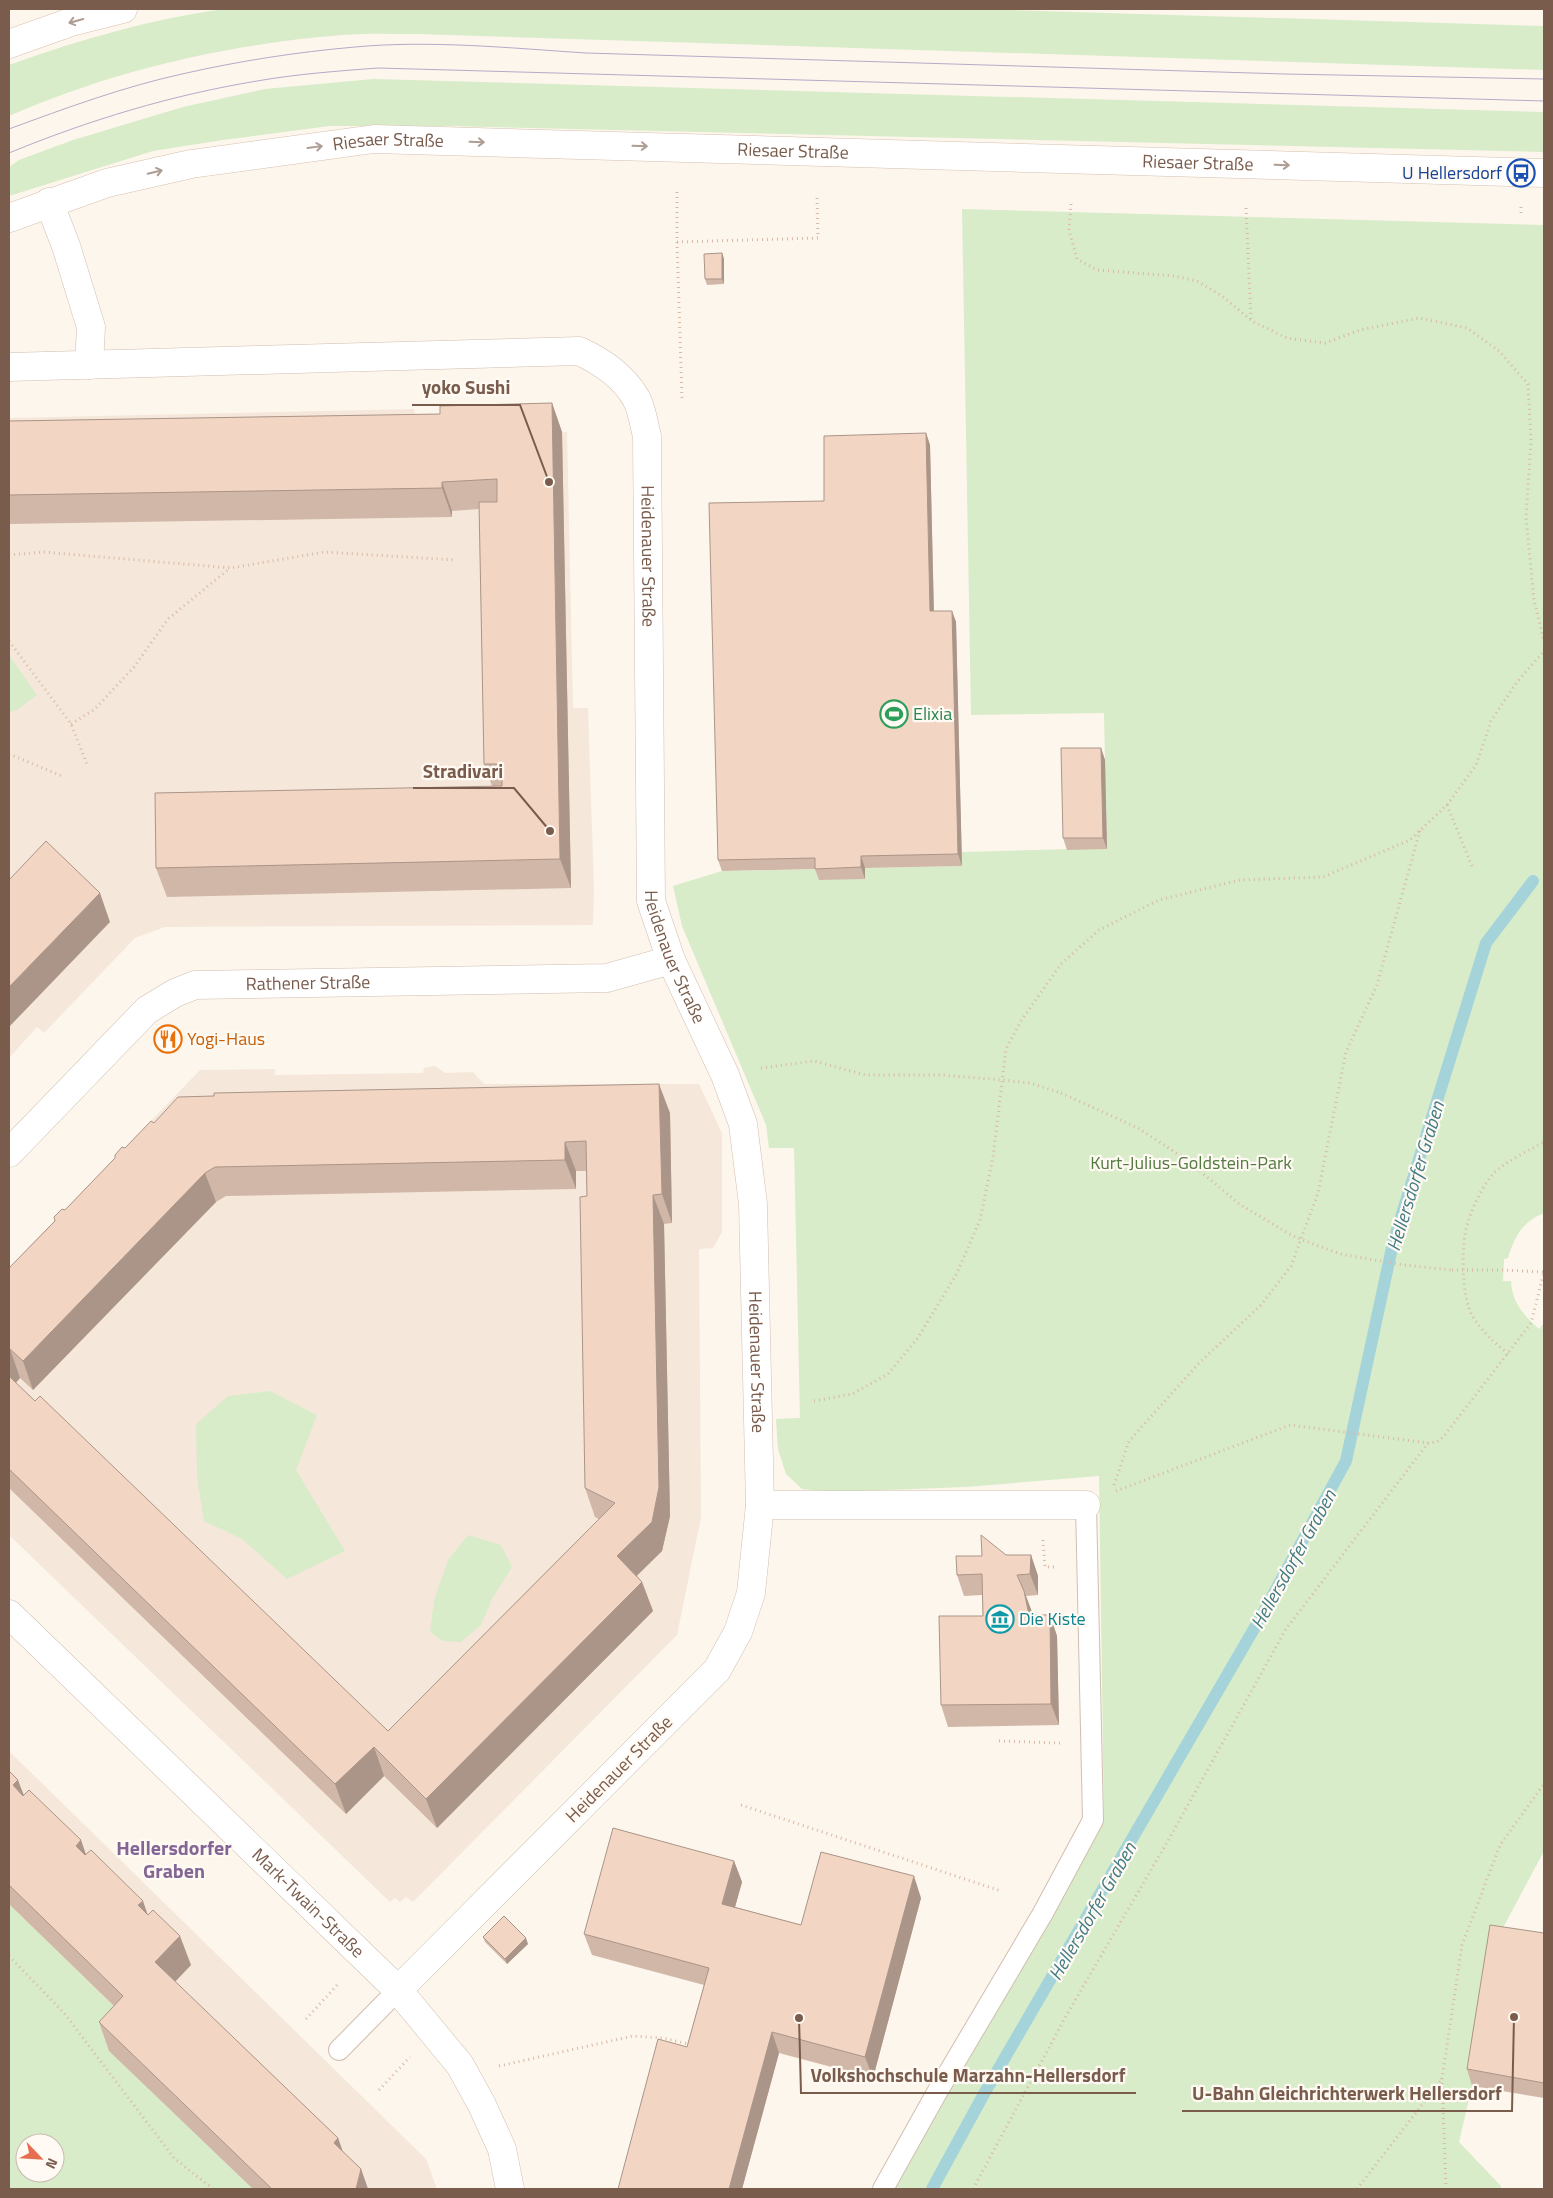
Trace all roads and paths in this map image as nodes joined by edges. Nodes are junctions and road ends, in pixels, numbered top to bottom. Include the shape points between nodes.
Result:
1 (123, 9) edge
2 (9, 44) edge
3 (1544, 173) edge
4 (677, 192) dead end
5 (817, 196) dead end
6 (49, 202) junction
7 (1071, 204) dead end
8 (1246, 208) dead end
9 (9, 218) edge
10 (677, 242) junction
11 (1252, 321) junction
12 (89, 365) junction
13 (9, 367) edge
14 (682, 399) dead end
15 (9, 555) edge
16 (456, 560) dead end
17 (231, 568) junction
18 (9, 641) edge
19 (1544, 641) edge
20 (1544, 651) edge
21 (71, 724) junction
22 (9, 754) edge
23 (87, 764) dead end
24 (62, 776) dead end
25 (1447, 805) junction
26 (1421, 830) junction
27 (1472, 866) dead end
28 (671, 960) junction
29 (725, 1074) junction
30 (1003, 1080) junction
31 (1544, 1142) edge
32 (9, 1153) edge
33 (1464, 1271) junction
34 (1544, 1273) edge
35 (1508, 1354) junction
36 (814, 1401) dead end
37 (1428, 1443) junction
38 (760, 1505) junction
39 (1041, 1505) junction
40 (1086, 1505) joint
41 (1060, 1575) dead end
42 (9, 1614) edge
43 (1000, 1741) edge
44 (1065, 1743) dead end
45 (1544, 1784) edge
46 (741, 1805) dead end
47 (1001, 1891) dead end
48 (9, 1956) edge
49 (363, 1957) junction
50 (398, 1990) junction
51 (306, 2019) dead end
52 (434, 2032) junction
53 (700, 2047) edge
54 (339, 2050) dead end
55 (465, 2074) junction
56 (1442, 2079) junction
57 (379, 2090) dead end
58 (213, 2189) edge
59 (510, 2189) edge
60 (883, 2189) edge
61 (973, 2189) edge
62 (1358, 2189) edge
63 (1446, 2189) edge

1 -> 2 street via 71,22
6 -> 3 street, Riesaer Straße via 108,183 191,164 374,139
4 - 10 path
5 - 10 path via 818,238
6 - 9 street, Riesaer Straße
6 - 12 street via 91,327
7 - 11 path via 1069,230 1078,259 1097,270 1174,276 1197,282 1222,296
8 - 11 path
10 - 14 path
11 - 19 path via 1287,338 1325,343 1360,330 1418,318 1466,328 1499,351 1528,384 1531,441 1526,518 1534,600
12 - 13 street
12 - 28 street, Heidenauer Straße via 578,351 601,361 625,384 637,399 647,436 651,901
15 - 17 path via 43,552
16 - 17 path via 324,552
17 - 21 path via 168,619 134,667 94,709
18 - 21 path
20 - 25 path via 1517,682 1492,721 1476,765
21 - 23 path
22 - 24 path
25 - 26 path
25 - 27 path
26 - 30 path via 1410,840 1323,877 1240,880 1159,900 1099,930 1061,964 1021,1021 1006,1049
26 - 37 path via 1377,985 1346,1052 1318,1193 1291,1266 1261,1305 1199,1363 1129,1441 1110,1494 1290,1425
28 - 29 street, Heidenauer Straße
28 - 32 street, Rathener Straße via 606,978 195,985 175,992 147,1010
29 - 30 path via 814,1061 865,1075
29 - 38 street, Heidenauer Straße via 743,1124 753,1204
30 - 33 path, bridge via 1030,1083 1061,1093 1138,1128 1187,1160 1240,1204 1295,1237 1340,1254
30 - 36 path via 993,1157 980,1220 956,1275 917,1339 888,1374 852,1394
31 - 33 path via 1493,1174 1468,1223
33 - 34 path
33 - 35 path via 1464,1294 1471,1314 1487,1337
34 - 35 path via 1531,1322
35 - 37 path via 1444,1436 1437,1442
37 - 61 path via 1286,1629 1066,2016
38 - 39 street
38 - 50 street, Heidenauer Straße via 751,1592 738,1632 717,1670
39 - 40 street
39 - 41 path via 1045,1567 1059,1567
40 - 60 lane via 1094,1820
42 - 49 street, Mark-Twain-Straße
43 - 44 path
45 - 56 path via 1500,1844 1462,1946
46 - 47 path
48 - 58 path via 64,2013 174,2158
49 - 50 street, Mark-Twain-Straße
49 - 51 path
50 - 52 street, Mark-Twain-Straße
50 - 54 lane
52 - 55 street, Mark-Twain-Straße
52 - 57 path
53 - 55 path via 663,2038 633,2036
55 - 59 street, Mark-Twain-Straße via 502,2149
56 - 62 path
56 - 63 path

